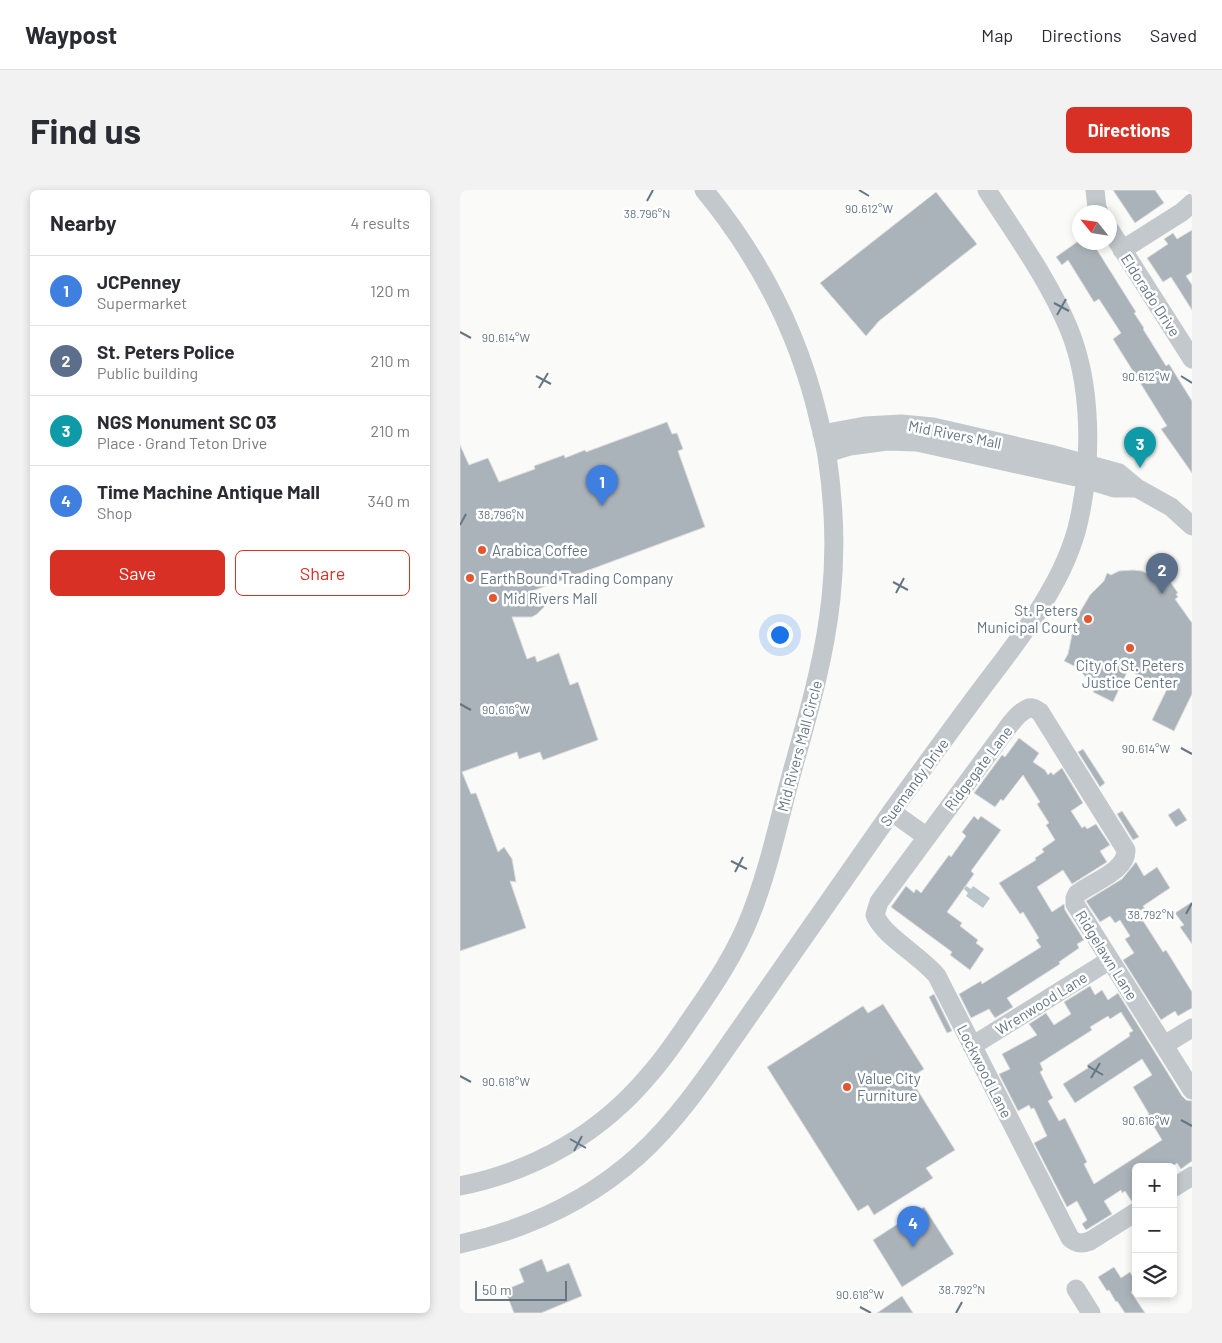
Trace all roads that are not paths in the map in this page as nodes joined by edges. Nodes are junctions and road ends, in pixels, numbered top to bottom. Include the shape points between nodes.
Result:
1 (704, 190) edge
2 (988, 190) edge
3 (1095, 190) edge
4 (1192, 203) edge
5 (1096, 205) edge
6 (1117, 242) edge
7 (1122, 250) junction
8 (1190, 352) edge
9 (822, 434) junction
10 (827, 453) junction
11 (1086, 471) junction
12 (1192, 526) edge
13 (1035, 708) joint
14 (892, 812) junction
15 (927, 837) junction
16 (875, 915) joint
17 (1110, 960) junction
18 (1192, 1028) edge
19 (1164, 1045) junction
20 (972, 1046) junction
21 (1192, 1090) edge
22 (1192, 1176) edge
23 (1177, 1185) edge
24 (460, 1186) edge
25 (1132, 1215) edge
26 (460, 1244) edge
27 (1076, 1289) dead end
28 (1091, 1313) edge

1 - 9 street, Mid Rivers Mall Circle via 724,214 774,294 811,390
2 - 11 street, Suemandy Drive via 1039,269 1070,331 1084,388 1088,433
3 - 5 street
4 - 7 street
6 - 7 street, Eldorado Drive
7 - 8 street, Eldorado Drive
9 - 10 street, Mid Rivers Mall Circle
9 - 11 street, Mid Rivers Mall via 866,426 901,424 933,427
10 - 11 street, Mid Rivers Mall via 888,441 917,442
10 - 24 street, Mid Rivers Mall Circle via 833,557 826,640 770,854 739,941 720,977 665,1055 614,1111 592,1130 535,1164
11 - 12 street via 1114,488 1137,488 1171,507
11 - 14 street, Suemandy Drive via 1079,521 1048,594
13 - 15 street, Ridgegate Lane via 1029,708 1012,723
13 - 17 street, Ridgelawn Lane via 1126,850 1118,868 1083,889 1075,898 1078,912
14 - 15 street
14 - 26 street, Suemandy Drive via 706,1078 665,1129 625,1168 581,1198 510,1231
15 - 16 street, Ridgegate Lane via 879,902
16 - 20 street, Lockwood Lane via 882,928 921,958 937,976
17 - 19 street, Ridgelawn Lane
17 - 20 street, Wrenwood Lane
18 - 19 street
19 - 21 street, Ridgelawn Lane
20 - 25 street, Lockwood Lane via 1070,1238 1076,1243 1090,1242
22 - 23 street
27 - 28 street

